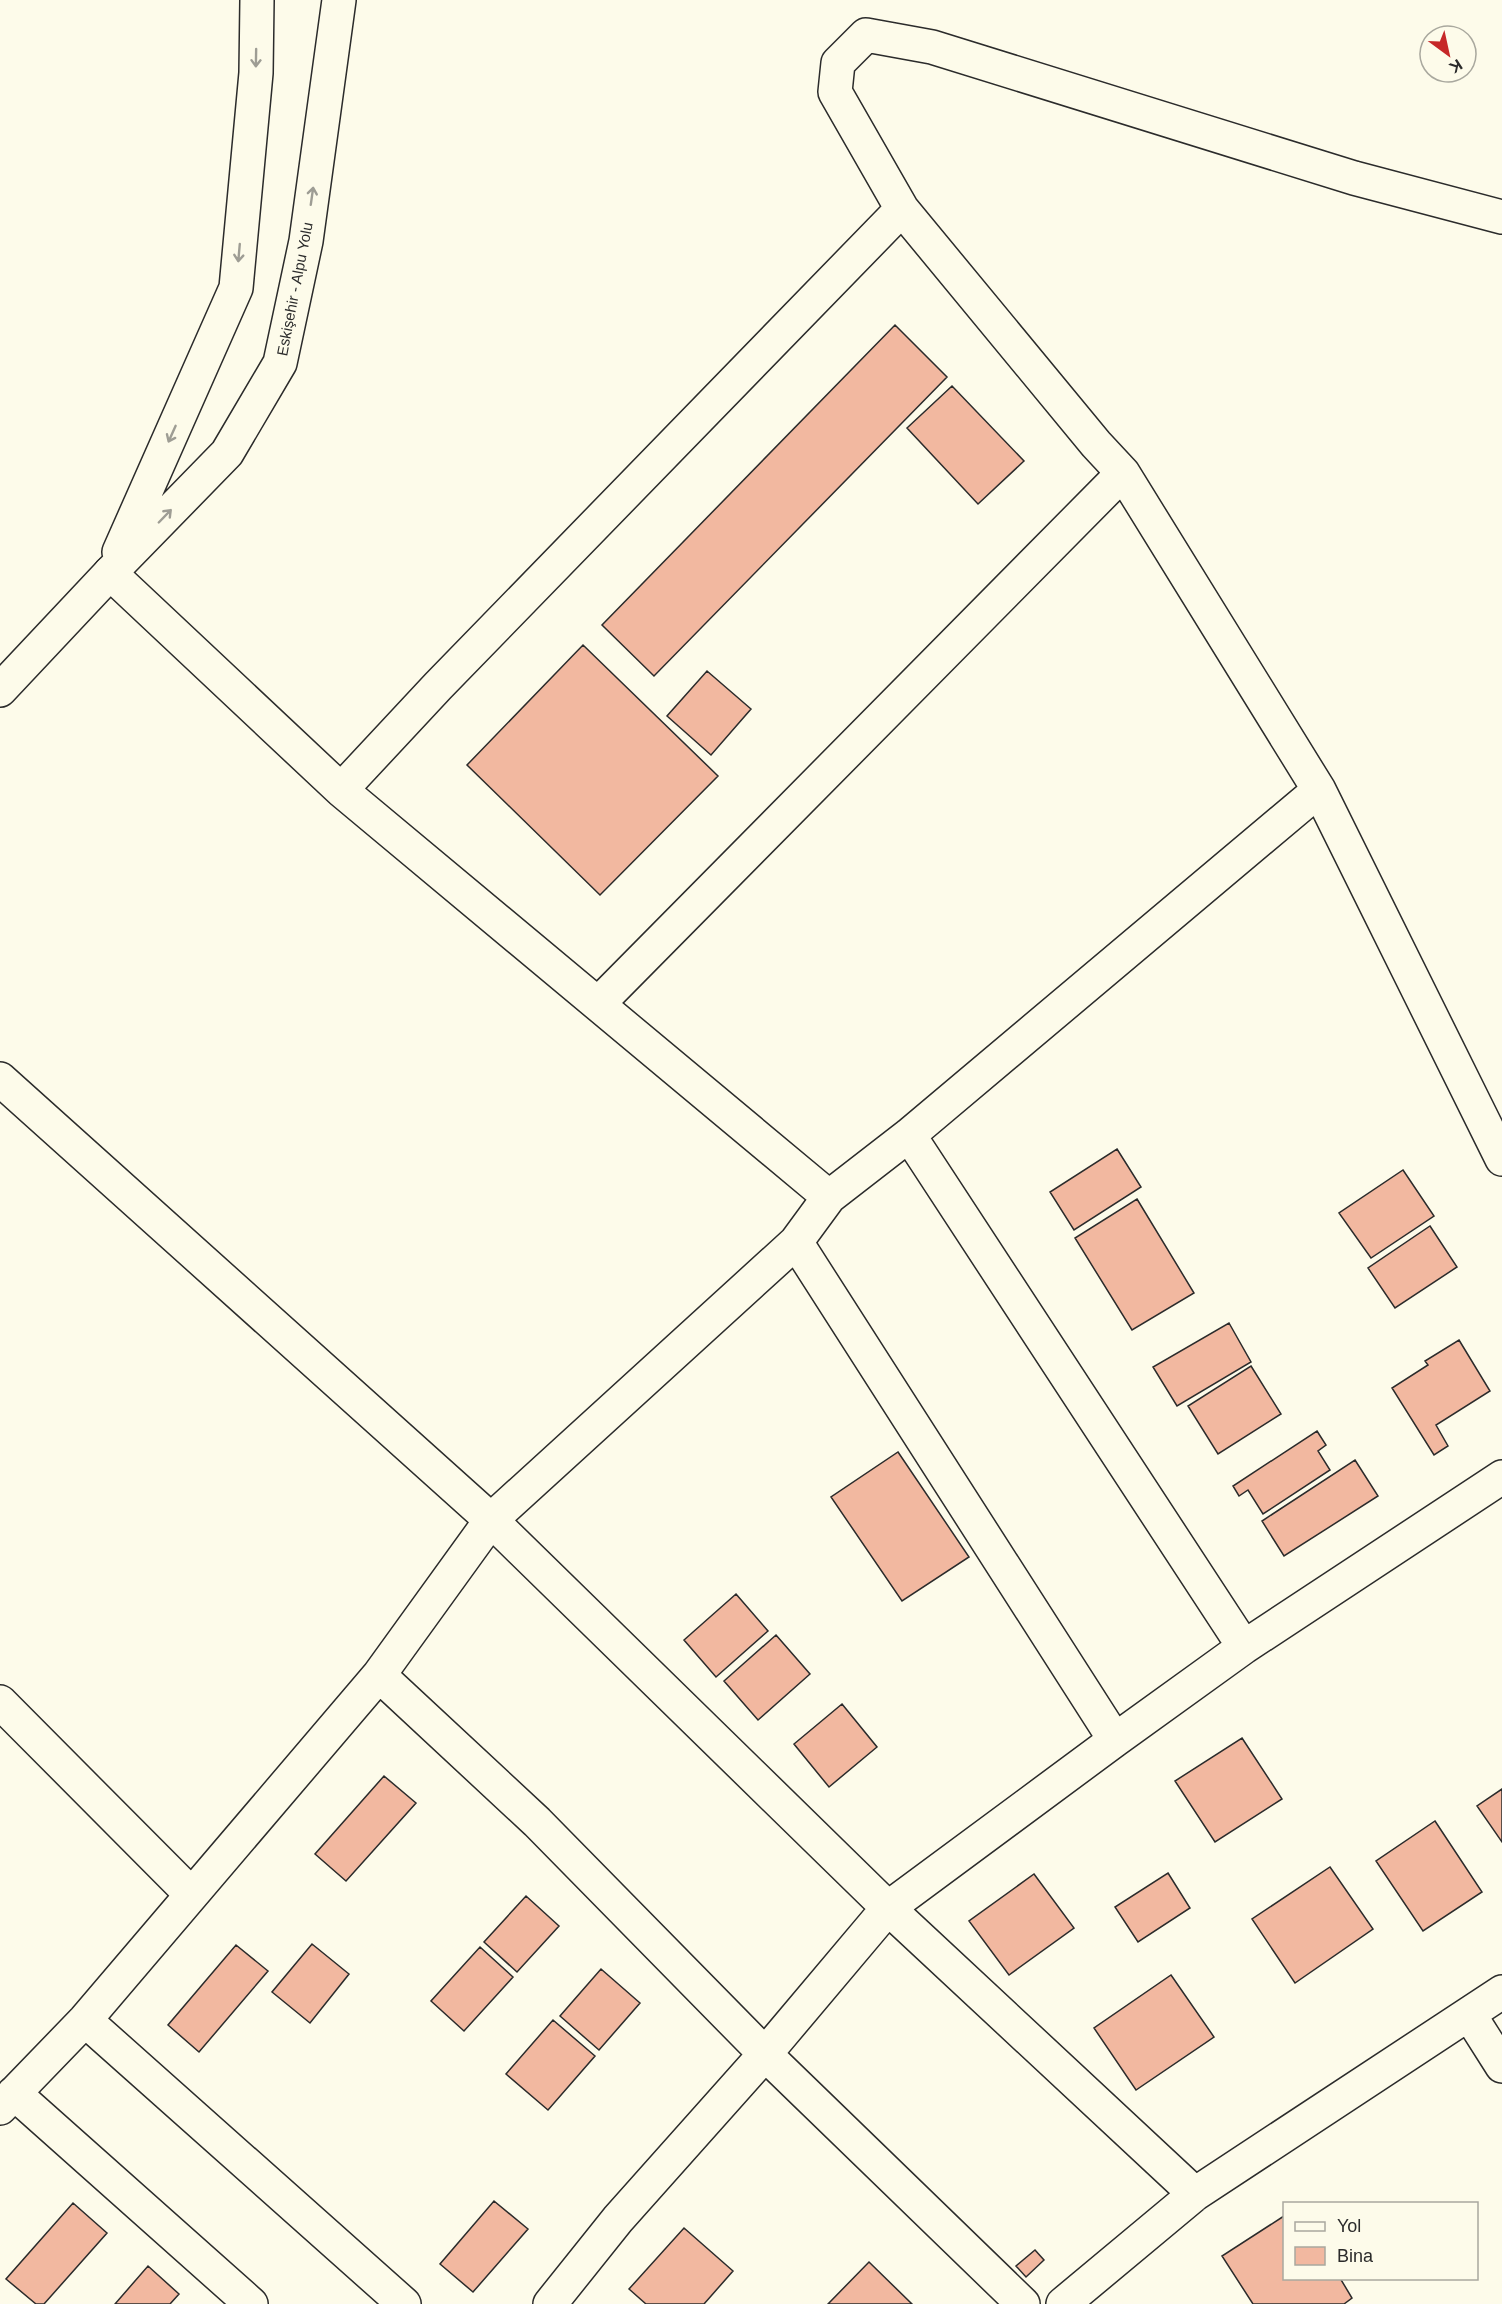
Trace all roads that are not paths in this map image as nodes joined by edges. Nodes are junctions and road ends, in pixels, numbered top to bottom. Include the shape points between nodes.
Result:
1 (257, 0) edge
2 (339, 0) edge
3 (902, 209) junction
4 (1502, 217) edge
5 (1123, 472) junction
6 (110, 573) junction
7 (0, 690) edge
8 (1319, 789) junction
9 (341, 790) junction
10 (598, 1004) junction
11 (0, 1079) edge
12 (909, 1135) junction
13 (1502, 1158) edge
14 (829, 1197) junction
15 (796, 1242) junction
16 (1502, 1477) edge
17 (491, 1520) junction
18 (1244, 1647) junction
19 (379, 1675) junction
20 (0, 1702) edge
21 (1114, 1740) junction
22 (191, 1894) junction
23 (888, 1908) junction
24 (1502, 1992) edge
25 (1469, 2014) junction
26 (86, 2020) junction
27 (765, 2054) junction
28 (1502, 2066) edge
29 (7, 2100) edge
30 (1195, 2194) junction
31 (251, 2304) edge
32 (404, 2304) edge
33 (550, 2304) edge
34 (1023, 2304) edge
35 (1063, 2304) edge

1 -> 6 street via 256,73 236,288
6 -> 2 street, Eskişehir - Alpu Yolu via 228,453 280,363 306,241
3 - 4 street via 835,92 838,63 866,35 932,47 1354,178
3 - 5 street
3 - 9 street
5 - 8 street
5 - 10 street
6 - 7 street, Eskişehir - Alpu Yolu
6 - 9 street
8 - 12 street
8 - 13 street
9 - 10 street
10 - 14 street
11 - 17 street
12 - 14 street
12 - 18 street
14 - 15 street
15 - 17 street
15 - 21 street
16 - 18 street
17 - 19 street
17 - 23 street
18 - 21 street
19 - 22 street
19 - 27 street via 537,1822
20 - 22 street
21 - 23 street
22 - 26 street
23 - 27 street
23 - 30 street
24 - 25 street
25 - 28 street
25 - 30 street
26 - 29 street
26 - 32 street
27 - 33 street via 618,2219
27 - 34 street
29 - 31 street
30 - 35 street

